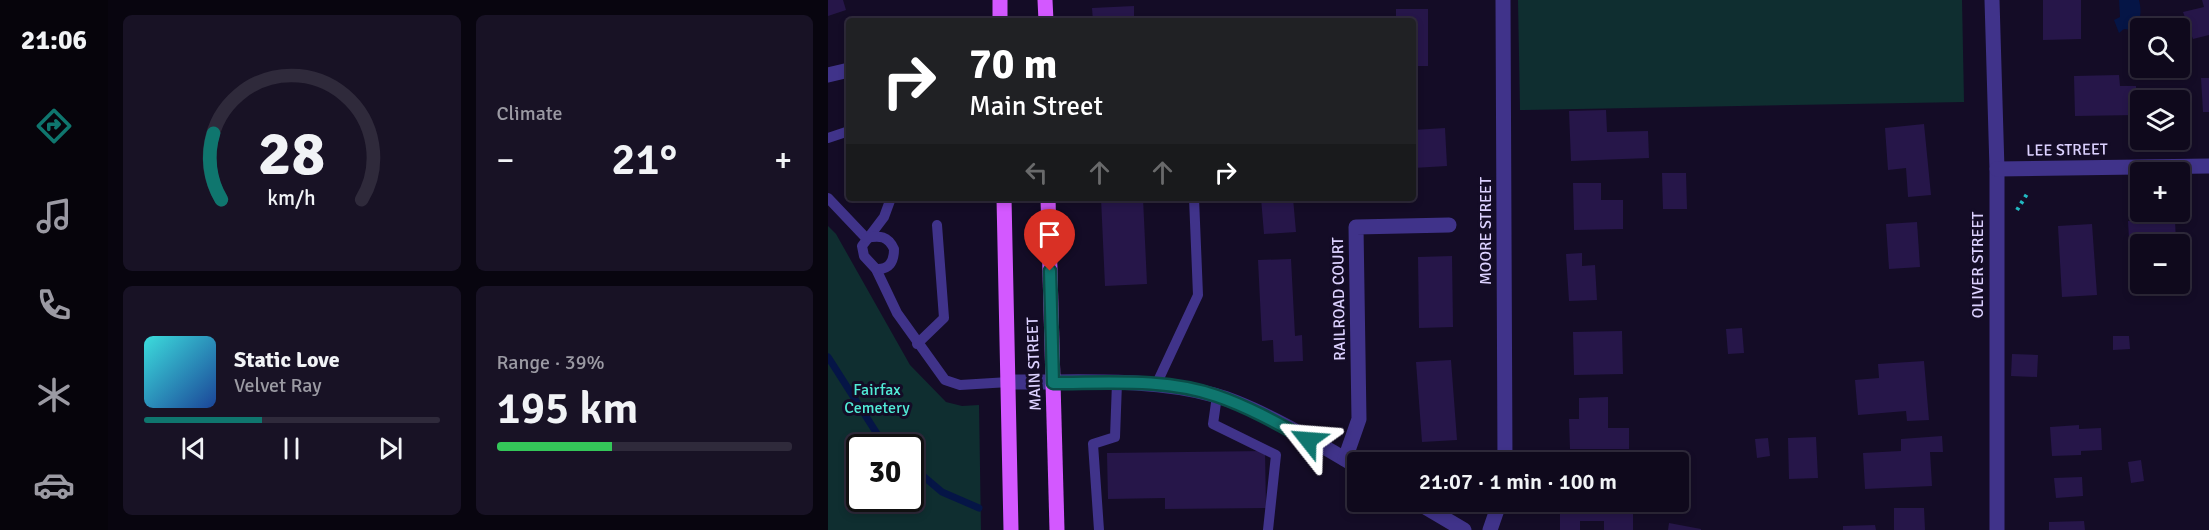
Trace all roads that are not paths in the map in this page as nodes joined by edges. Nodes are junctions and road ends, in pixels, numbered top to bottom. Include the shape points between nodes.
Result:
1 (999, 0) edge
2 (1046, 0) edge
3 (1503, 0) edge
4 (1992, 0) edge
5 (1000, 18) edge
6 (1046, 18) edge
7 (846, 71) edge
8 (828, 75) edge
9 (846, 132) edge
10 (828, 138) edge
11 (2209, 165) edge
12 (1997, 169) junction
13 (828, 198) edge
14 (890, 201) edge
15 (1004, 201) edge
16 (1048, 201) edge
17 (1194, 201) edge
18 (937, 225) dead end
19 (1449, 225) dead end
20 (866, 238) junction
21 (876, 269) junction
22 (917, 344) junction
23 (1009, 382) junction
24 (1053, 383) junction
25 (1118, 383) junction
26 (1156, 385) junction
27 (1217, 396) junction
28 (1353, 452) edge
29 (1505, 452) edge
30 (1347, 461) edge
31 (1434, 512) edge
32 (1496, 512) edge
33 (1011, 530) edge
34 (1057, 530) edge
35 (1099, 530) edge
36 (1268, 530) edge
37 (1464, 530) edge
38 (1490, 530) edge
39 (1997, 530) edge

1 - 5 main road
2 - 6 main road
3 - 29 street, MOORE STREET
4 - 12 street, OLIVER STREET
7 - 8 street
9 - 10 lane
11 - 12 street, LEE STREET
12 - 39 street, OLIVER STREET
13 - 20 lane
14 - 20 lane via 884,217
15 - 23 main road, MAIN STREET
16 - 24 main road, MAIN STREET
17 - 26 lane via 1198,295
18 - 22 lane via 944,318
19 - 28 street, RAILROAD COURT via 1356,228 1359,419
20 - 21 lane via 862,246 864,256
20 - 21 lane via 883,237 894,249 890,265
21 - 22 lane
22 - 23 lane via 945,380 960,385
23 - 24 street
23 - 33 main road, MAIN STREET
24 - 25 street
24 - 34 main road, MAIN STREET
25 - 26 street
25 - 35 lane via 1115,437 1093,444
26 - 27 street
27 - 30 street
27 - 36 lane via 1213,424 1276,455
31 - 37 street
32 - 38 street

